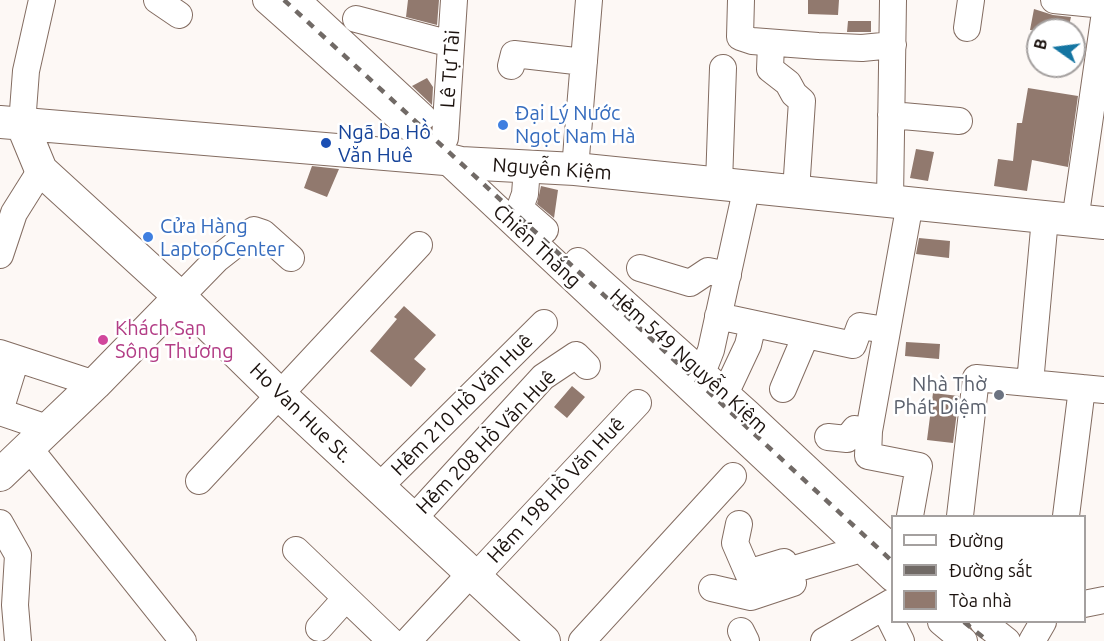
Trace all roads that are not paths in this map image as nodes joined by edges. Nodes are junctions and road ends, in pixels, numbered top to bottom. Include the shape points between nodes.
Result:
1 (42, 0) edge
2 (266, 0) edge
3 (297, 0) edge
4 (454, 0) edge
5 (589, 0) edge
6 (741, 0) edge
7 (893, 0) edge
8 (971, 0) edge
9 (1054, 0) edge
10 (1104, 5) edge
11 (356, 19) dead end
12 (1104, 19) edge
13 (967, 28) dead end
14 (451, 44) junction
15 (771, 44) junction
16 (892, 45) junction
17 (584, 63) junction
18 (511, 66) dead end
19 (723, 68) dead end
20 (891, 116) junction
21 (959, 121) dead end
22 (11, 123) edge
23 (453, 153) junction
24 (525, 166) junction
25 (575, 169) junction
26 (41, 170) junction
27 (733, 185) junction
28 (796, 191) junction
29 (900, 202) junction
30 (1045, 218) junction
31 (1090, 222) edge
32 (419, 245) dead end
33 (0, 255) edge
34 (291, 258) dead end
35 (640, 268) dead end
36 (728, 275) junction
37 (180, 297) junction
38 (718, 316) junction
39 (544, 323) dead end
40 (753, 324) junction
41 (886, 330) junction
42 (806, 335) junction
43 (8, 356) edge
44 (587, 366) dead end
45 (702, 373) junction
46 (1030, 383) junction
47 (95, 384) junction
48 (783, 389) dead end
49 (1093, 389) edge
50 (279, 394) junction
51 (725, 394) junction
52 (638, 403) dead end
53 (0, 412) edge
54 (869, 431) junction
55 (828, 437) dead end
56 (39, 439) junction
57 (0, 476) edge
58 (733, 476) dead end
59 (199, 481) dead end
60 (379, 487) junction
61 (910, 515) edge
62 (960, 515) edge
63 (1066, 515) edge
64 (413, 519) junction
65 (0, 523) edge
66 (739, 524) dead end
67 (890, 546) edge
68 (861, 549) junction
69 (296, 550) dead end
70 (788, 572) junction
71 (473, 575) junction
72 (891, 577) edge
73 (712, 588) dead end
74 (346, 598) junction
75 (1104, 600) edge
76 (888, 604) edge
77 (1086, 604) edge
78 (895, 623) edge
79 (943, 623) edge
80 (985, 623) edge
81 (1042, 623) edge
82 (319, 628) dead end
83 (18, 641) edge
84 (183, 641) edge
85 (391, 641) edge
86 (408, 641) edge
87 (544, 641) edge
88 (582, 641) edge
89 (825, 641) edge
90 (901, 641) edge
91 (964, 641) edge
92 (1007, 641) edge
93 (1032, 641) edge

1 - 22 street
2 - 23 street
3 - 23 street
4 - 14 street, Lê Tự Tài
5 - 17 street
6 - 15 street via 740,37
7 - 16 street
8 - 13 street
9 - 10 street
11 - 14 street
12 - 31 street
14 - 23 street, Lê Tự Tài
15 - 16 street via 862,48
15 - 28 street via 770,69 802,101
16 - 20 street
17 - 18 street via 514,54
17 - 25 street
19 - 27 street
20 - 21 street
20 - 29 street
22 - 23 main road, Nguyễn Kiệm
22 - 26 main road, Ho Van Hue St.
23 - 24 main road, Nguyễn Kiệm
23 - 68 street, Chiến Thắng
24 - 25 main road, Nguyễn Kiệm
24 - 45 street, Hẻm 549 Nguyễn Kiệm via 522,210
25 - 27 main road, Nguyễn Kiệm
26 - 33 street via 14,213
26 - 37 main road, Ho Van Hue St.
27 - 28 main road, Nguyễn Kiệm
27 - 36 street
28 - 29 main road, Nguyễn Kiệm
29 - 30 main road, Nguyễn Kiệm
29 - 41 street
30 - 31 main road, Nguyễn Kiệm
30 - 46 street
32 - 50 street
34 - 37 street via 263,233 254,230 217,259
35 - 36 street via 690,283 708,271
36 - 38 street
37 - 47 main road
37 - 50 main road, Ho Van Hue St.
38 - 40 street
38 - 45 street
39 - 60 street, Hẻm 210 Hồ Văn Huê
40 - 42 street
40 - 51 street via 748,345
41 - 42 street via 860,326 854,345
41 - 54 street
42 - 48 street
43 - 47 street
43 - 53 street
44 - 64 street, Hẻm 208 Hồ Văn Huê via 576,355 543,377
45 - 51 street, Hẻm 549 Nguyễn Kiệm
46 - 49 street
46 - 62 street via 976,378
47 - 56 main road
49 - 63 street
50 - 59 street
50 - 60 main road, Ho Van Hue St.
51 - 67 street, Hẻm 549 Nguyễn Kiệm
52 - 71 street, Hẻm 198 Hồ Văn Huê
53 - 56 street
54 - 55 street via 855,429 847,439
54 - 61 street via 868,456 919,466
56 - 57 main road
56 - 84 street
58 - 88 street
60 - 64 main road, Ho Van Hue St.
64 - 71 main road, Ho Van Hue St.
65 - 83 street via 18,555
66 - 70 street via 735,543 748,573 784,562
68 - 70 street
68 - 72 street, Chiến Thắng
69 - 74 street
70 - 73 street via 793,583 751,597
71 - 86 street, Hẻm 198 Hồ Văn Huê
71 - 87 main road, Ho Van Hue St.
74 - 82 street
74 - 85 street
75 - 77 street
76 - 89 street
78 - 90 street
79 - 91 street
80 - 92 street
81 - 93 street

